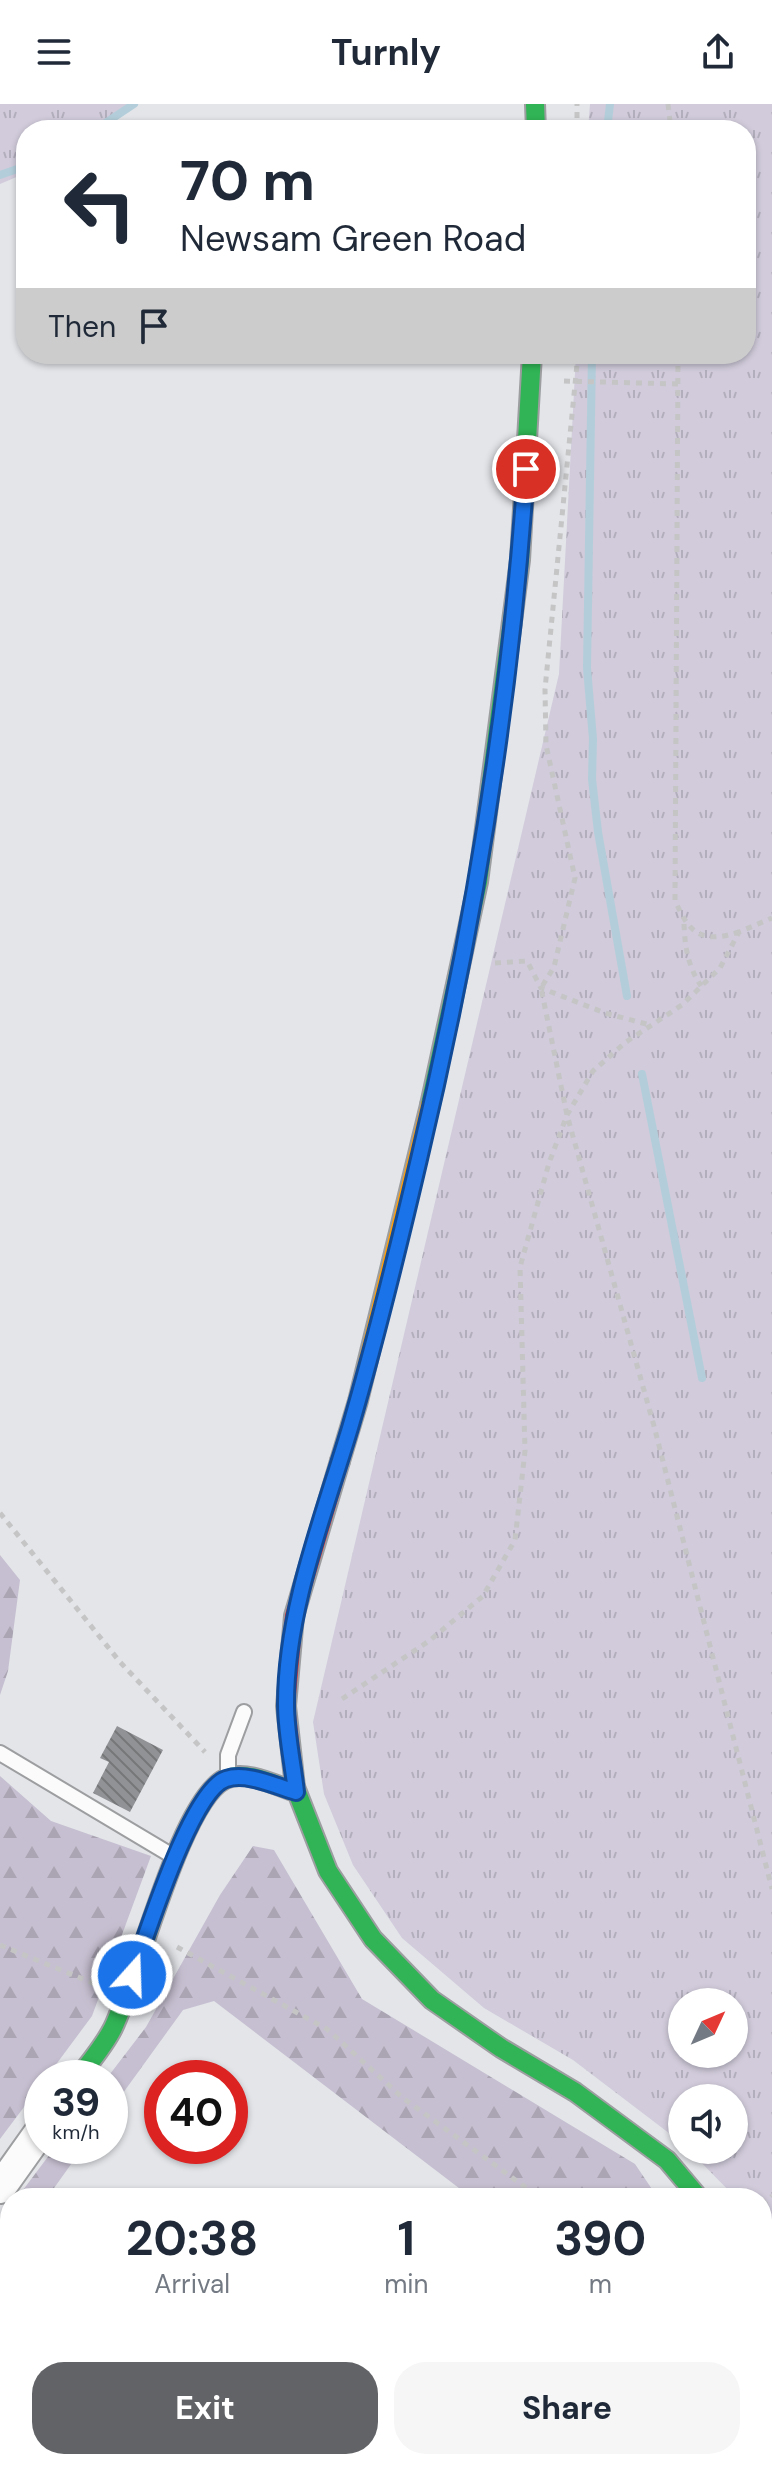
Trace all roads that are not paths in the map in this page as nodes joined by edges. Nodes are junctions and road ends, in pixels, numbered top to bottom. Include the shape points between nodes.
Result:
1 (531, 364) edge
2 (244, 1712) dead end
3 (0, 1753) edge
4 (228, 1778) junction
5 (296, 1792) junction
6 (175, 1858) junction
7 (91, 2060) edge
8 (24, 2154) edge
9 (0, 2188) edge
10 (691, 2188) edge

1 - 5 street via 520,560 478,882 419,1158 358,1401 294,1616 286,1706
2 - 4 lane via 228,1755
3 - 6 lane
4 - 5 street via 240,1776
4 - 6 street via 206,1794
5 - 10 street via 328,1871 373,1939 432,2000 633,2134 667,2160
6 - 7 street via 113,2028
8 - 9 street

